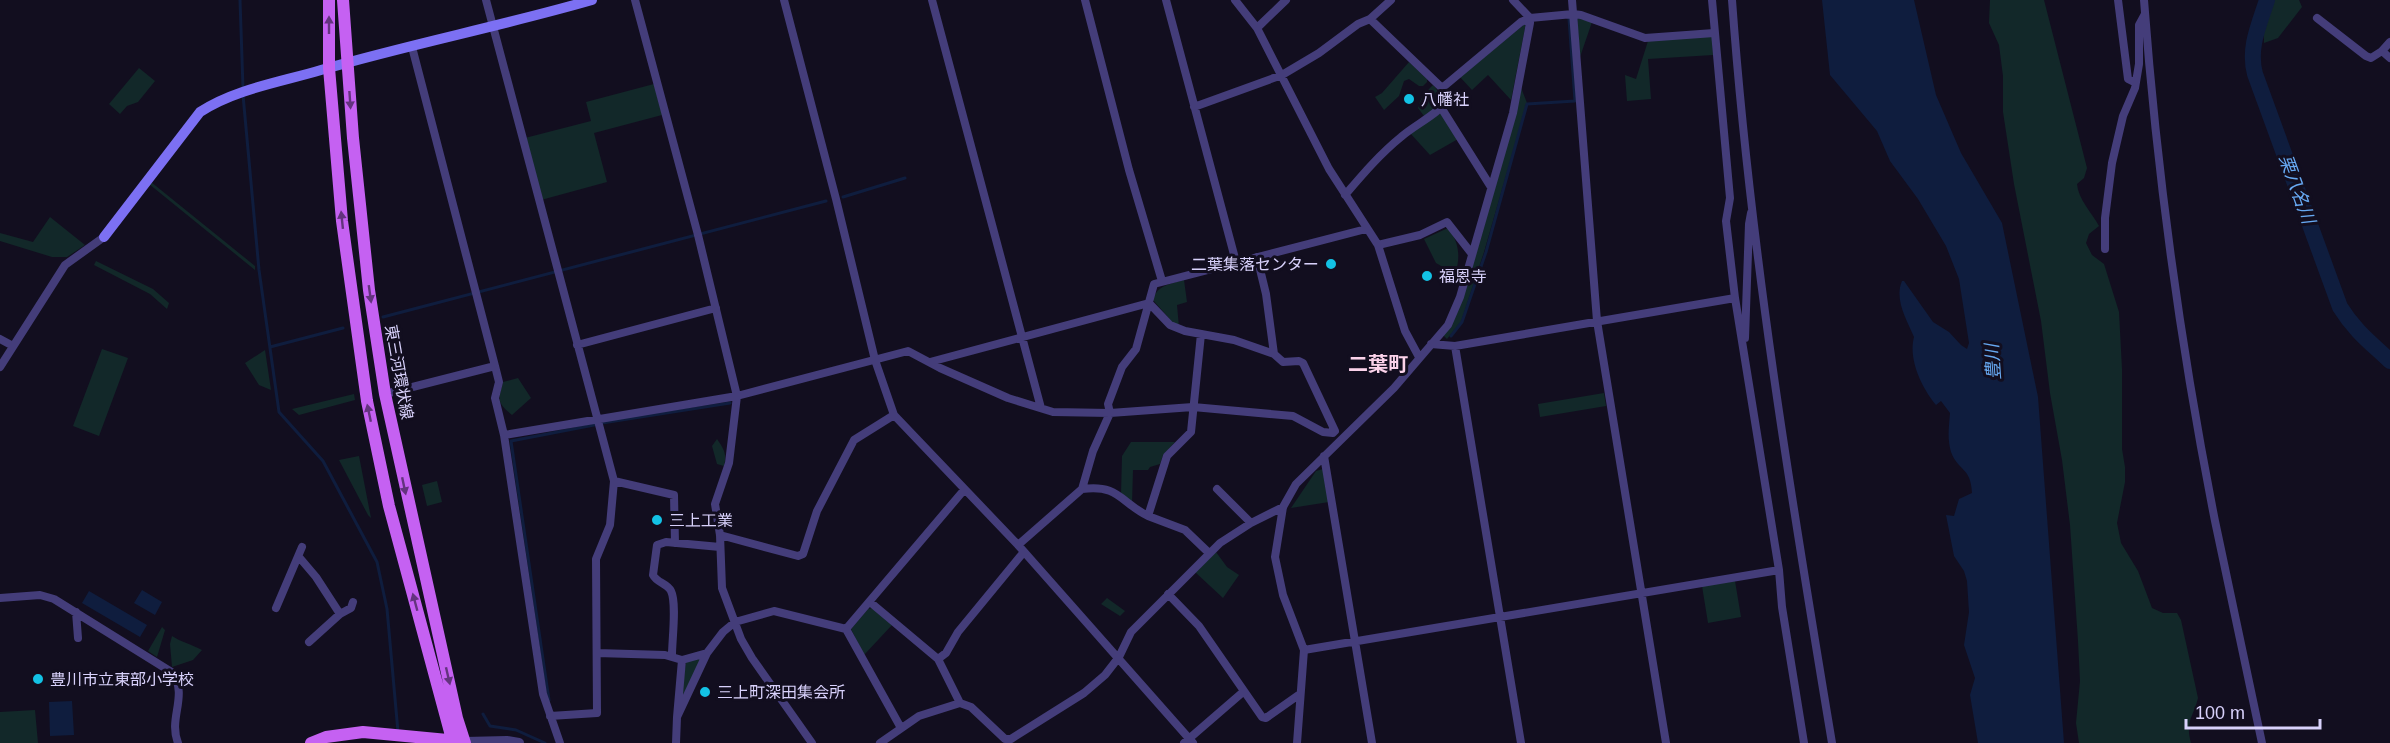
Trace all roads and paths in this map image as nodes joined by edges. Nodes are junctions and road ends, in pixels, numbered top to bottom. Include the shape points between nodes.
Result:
1 (329, 0) edge
2 (343, 0) edge
3 (486, 0) edge
4 (592, 0) edge
5 (635, 0) edge
6 (784, 0) edge
7 (932, 0) edge
8 (1085, 0) edge
9 (1166, 0) edge
10 (1235, 0) edge
11 (1286, 0) edge
12 (1391, 0) edge
13 (1513, 0) edge
14 (1572, 0) edge
15 (1712, 0) edge
16 (1732, 0) edge
17 (2118, 0) edge
18 (2144, 0) edge
19 (1573, 14) junction
20 (2145, 14) junction
21 (1530, 18) junction
22 (2317, 18) dead end
23 (1370, 19) junction
24 (492, 28) junction
25 (1257, 28) junction
26 (1714, 33) junction
27 (2390, 42) edge
28 (412, 47) junction
29 (2382, 51) junction
30 (2390, 58) edge
31 (347, 63) junction
32 (329, 68) junction
33 (1282, 75) junction
34 (2136, 80) junction
35 (1442, 88) junction
36 (1194, 107) junction
37 (1442, 109) junction
38 (1491, 187) junction
39 (1346, 195) junction
40 (1752, 207) junction
41 (1366, 229) junction
42 (104, 237) joint
43 (1378, 245) junction
44 (2105, 249) dead end
45 (1472, 254) junction
46 (1257, 257) junction
47 (1236, 262) junction
48 (1162, 281) junction
49 (1735, 298) junction
50 (1149, 303) junction
51 (716, 308) junction
52 (1597, 321) junction
53 (1201, 334) junction
54 (1022, 337) junction
55 (0, 339) edge
56 (1431, 344) junction
57 (577, 345) junction
58 (13, 346) junction
59 (1455, 346) junction
60 (1744, 353) junction
61 (1274, 354) junction
62 (1419, 357) junction
63 (875, 360) junction
64 (930, 362) junction
65 (495, 366) junction
66 (0, 367) edge
67 (385, 394) junction
68 (737, 396) junction
69 (1193, 407) junction
70 (1041, 408) junction
71 (1110, 413) junction
72 (894, 415) junction
73 (597, 419) junction
74 (504, 435) junction
75 (1324, 456) junction
76 (614, 481) junction
77 (1082, 489) junction
78 (1217, 489) dead end
79 (964, 490) junction
80 (1283, 507) junction
81 (1148, 516) junction
82 (1251, 523) junction
83 (720, 535) junction
84 (675, 543) junction
85 (302, 547) dead end
86 (720, 547) junction
87 (1021, 549) junction
88 (1209, 554) junction
89 (299, 557) junction
90 (1779, 570) junction
91 (1641, 593) junction
92 (1168, 594) junction
93 (0, 597) edge
94 (353, 602) dead end
95 (870, 602) junction
96 (276, 608) dead end
97 (76, 612) junction
98 (340, 614) junction
99 (1500, 617) junction
100 (735, 622) junction
101 (846, 629) junction
102 (78, 638) dead end
103 (1355, 641) junction
104 (309, 642) dead end
105 (1304, 650) junction
106 (597, 652) junction
107 (707, 653) junction
108 (672, 655) junction
109 (1119, 657) junction
110 (938, 659) junction
111 (682, 660) junction
112 (1243, 692) junction
113 (1300, 694) junction
114 (960, 703) junction
115 (550, 716) junction
116 (677, 717) junction
117 (901, 728) junction
118 (1008, 741) edge
119 (459, 742) edge
120 (1188, 742) edge
121 (178, 743) edge
122 (311, 743) edge
123 (519, 743) edge
124 (560, 743) edge
125 (676, 743) edge
126 (812, 743) edge
127 (880, 743) edge
128 (1297, 743) edge
129 (1372, 743) edge
130 (1521, 743) edge
131 (1666, 743) edge
132 (1804, 743) edge
133 (1832, 743) edge
134 (2262, 743) edge

32 -> 1 main road
2 - 31 main road, 東三河環状線
3 - 24 street
4 - 24 main road
5 - 51 street
6 - 63 street
7 - 54 street
8 - 48 street
9 - 36 street
10 - 25 street
11 - 25 street
12 - 23 street
13 - 21 street
14 - 19 street
15 - 26 street
16 - 40 street
17 - 34 street via 2128,79
18 - 20 street
19 - 21 street
19 - 26 street via 1641,37
19 - 52 street
20 - 34 street via 2139,25
20 - 134 street via 2170,255 2215,520
21 - 35 street
21 - 38 street via 1513,113
22 - 29 street via 2366,56 2372,58
23 - 33 street
23 - 35 street
24 - 28 main road
24 - 57 street
25 - 33 street
26 - 49 street
27 - 29 street
28 - 31 main road
28 - 65 street
29 - 30 street
31 - 32 main road
31 -> 67 main road, 東三河環状線 via 369,290
32 - 42 main road via 261,86 200,112
119 -> 32 main road via 390,506 367,401 342,220
33 - 36 street
33 - 39 street
34 - 44 street via 2112,163
35 - 37 street via 1449,99
36 - 47 street
37 - 38 street
37 - 39 street via 1375,159
38 - 45 street
39 - 41 street
40 - 60 street
40 - 133 street via 1793,507
41 - 43 street
41 - 46 street
42 - 58 street via 65,265
43 - 45 street via 1420,235 1447,222
43 - 62 street via 1405,331
45 - 56 street via 1448,325
46 - 47 street
46 - 61 street
47 - 48 street
48 - 50 street via 1154,284
49 - 52 street
49 - 60 street
50 - 53 street via 1170,325
50 - 54 street
50 - 71 street via 1136,349 1122,367 1108,404
51 - 57 street
51 - 68 street
52 - 59 street
52 - 91 street
53 - 61 street
53 - 69 street
54 - 64 street
54 - 70 street
55 - 58 street
56 - 59 street
56 - 62 street
57 - 73 street
58 - 66 street
59 - 99 street
60 - 90 street
61 - 69 street via 1283,362 1303,363 1333,433 1293,416
62 - 75 street via 1394,388
63 - 64 street via 908,351
63 - 68 street
63 - 72 street
64 - 70 street via 1008,398
65 - 67 street
65 - 74 street via 499,382 495,398
67 -> 119 main road, 東三河環状線 via 457,718
68 - 73 street
68 - 83 street via 729,463 715,504
69 - 71 street
69 - 81 street via 1191,432 1167,456
70 - 71 street via 1065,413
71 - 77 street
72 - 79 street
72 - 83 street via 854,440 817,511 803,554 798,556
73 - 74 street
73 - 76 street
74 - 115 street via 543,694
75 - 80 street via 1296,484
75 - 103 street
76 - 84 street via 674,495
76 - 106 street via 610,525 596,559
77 - 81 street via 1107,489
77 - 87 street
78 - 82 street
79 - 87 street
79 - 95 street
80 - 82 street
80 - 105 street via 1275,557 1283,595
81 - 88 street via 1185,530
82 - 88 street
83 - 86 street
84 - 86 street
84 - 108 street via 657,545 653,575 673,596
85 - 89 street
86 - 100 street via 722,588
87 - 109 street
87 - 110 street
88 - 92 street
89 - 96 street
89 - 98 street
90 - 91 street
90 - 132 street
91 - 99 street
91 - 131 street
92 - 109 street via 1131,632
92 - 112 street via 1199,626
93 - 97 street via 47,596
94 - 98 street via 351,609
95 - 101 street
95 - 110 street
97 - 102 street
97 - 121 street via 173,673 180,690 173,722
98 - 104 street
99 - 103 street
99 - 130 street
100 - 101 street via 774,611
100 - 107 street
100 - 126 street via 752,658
101 - 117 street
103 - 105 street
103 - 129 street
105 - 113 street
106 - 108 street
106 - 115 street via 597,713
107 - 111 street
107 - 116 street
108 - 111 street
109 - 118 street via 1084,693
109 - 120 street
110 - 114 street
111 - 116 street
112 - 113 street via 1266,718
112 - 120 street
113 - 128 street
114 - 117 street via 919,716
114 - 118 street via 971,707
115 - 124 street
116 - 125 street
117 - 127 street
119 - 122 main road via 363,732
119 - 123 street

